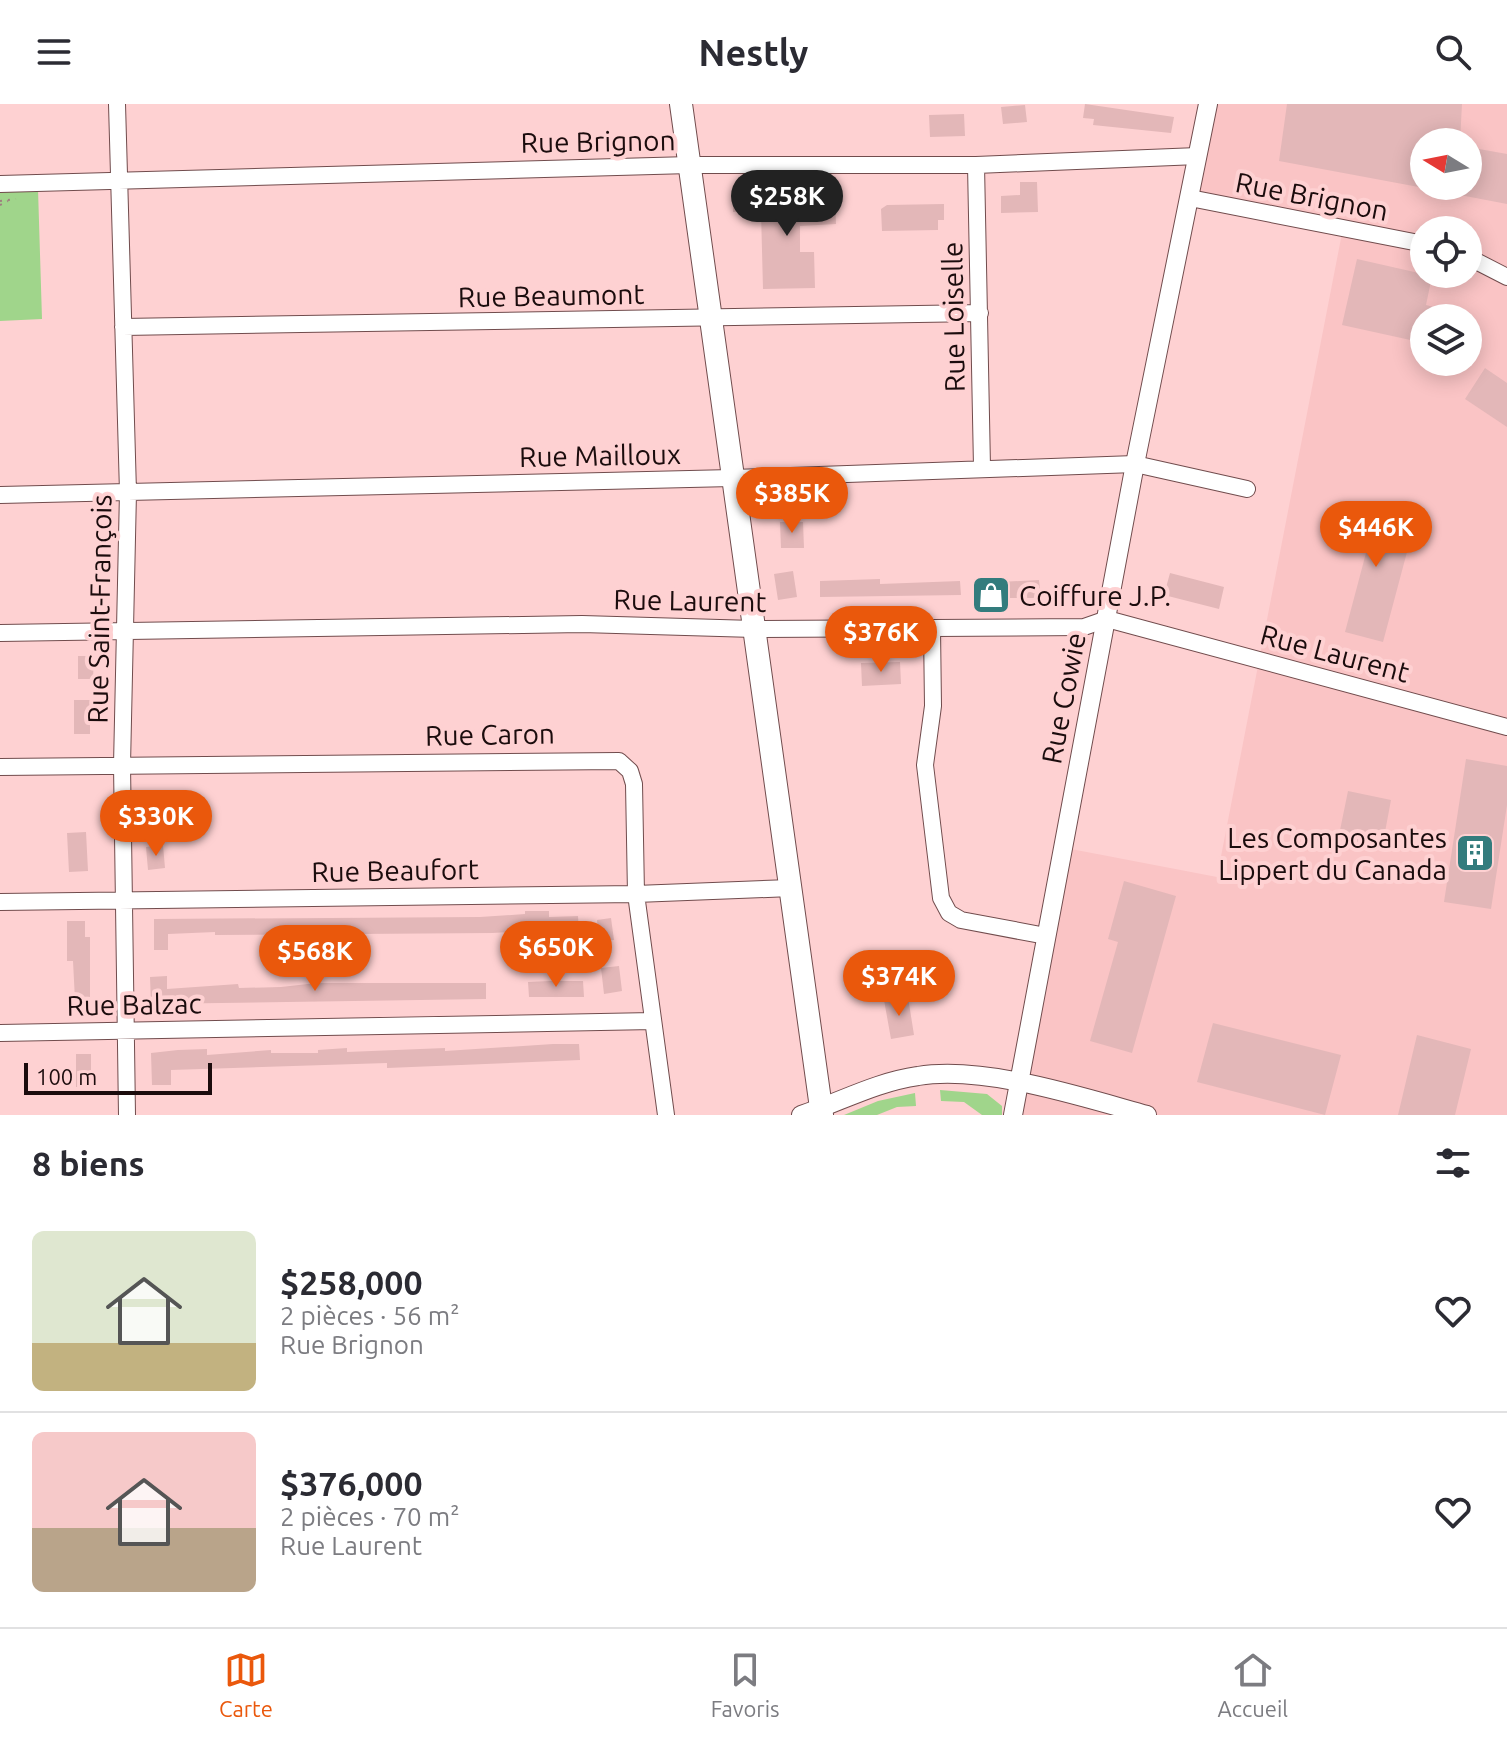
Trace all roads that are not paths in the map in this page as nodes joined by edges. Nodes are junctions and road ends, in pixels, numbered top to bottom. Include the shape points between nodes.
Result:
1 (117, 104) edge
2 (681, 104) edge
3 (1208, 104) edge
4 (1198, 156) junction
5 (690, 165) junction
6 (976, 165) junction
7 (119, 179) junction
8 (0, 184) edge
9 (1190, 198) junction
10 (1410, 241) edge
11 (1482, 264) edge
12 (1507, 277) edge
13 (980, 313) junction
14 (710, 319) junction
15 (123, 327) junction
16 (1135, 464) junction
17 (982, 467) junction
18 (732, 478) junction
19 (1247, 489) dead end
20 (128, 492) junction
21 (0, 495) edge
22 (1107, 619) junction
23 (754, 629) junction
24 (932, 629) junction
25 (123, 631) junction
26 (0, 633) edge
27 (1507, 727) edge
28 (122, 765) junction
29 (0, 767) edge
30 (791, 888) junction
31 (636, 894) junction
32 (123, 899) junction
33 (0, 902) edge
34 (1046, 936) junction
35 (653, 1021) junction
36 (125, 1030) junction
37 (0, 1033) edge
38 (1019, 1084) junction
39 (815, 1113) edge
40 (127, 1115) edge
41 (666, 1115) edge
42 (1013, 1115) edge
43 (1147, 1115) edge

1 - 7 street, Rue Saint-François
2 - 5 main road
3 - 4 street, Rue Cowie
4 - 6 street, Rue Brignon
4 - 9 street, Rue Cowie
5 - 6 street, Rue Brignon
5 - 7 street, Rue Brignon
5 - 14 main road
6 - 13 street, Rue Loiselle
7 - 8 street, Rue Brignon
7 - 15 street, Rue Saint-François
9 - 10 street, Rue Brignon
9 - 16 street, Rue Cowie
11 - 12 street
13 - 14 street, Rue Beaumont
13 - 17 street, Rue Loiselle
14 - 15 street, Rue Beaumont
14 - 18 main road
15 - 20 street, Rue Saint-François
16 - 17 street, Rue Mailloux
16 - 19 street, Rue Mailloux
16 - 22 street, Rue Cowie
17 - 18 street, Rue Mailloux
18 - 20 street, Rue Mailloux
18 - 23 main road
20 - 21 street, Rue Mailloux
20 - 25 street, Rue Saint-François
22 - 24 street, Rue Laurent via 1084,627
22 - 27 street, Rue Laurent
22 - 34 street, Rue Cowie
23 - 24 street, Rue Laurent
23 - 25 street, Rue Laurent via 582,624
23 - 30 main road
24 - 34 street via 933,706 925,765 941,898 949,913 961,920
25 - 26 street, Rue Laurent
25 - 28 street, Rue Saint-François
28 - 29 street, Rue Caron
28 - 31 street, Rue Caron via 619,761 634,784
28 - 32 street, Rue Saint-François
30 - 31 street, Rue Beaufort
30 - 39 main road
31 - 32 street, Rue Beaufort
31 - 35 street, Rue Caron
32 - 33 street, Rue Beaufort
32 - 36 street, Rue Saint-François
34 - 38 street, Rue Cowie
35 - 36 street, Rue Balzac
35 - 41 street, Rue Caron
36 - 37 street, Rue Balzac
36 - 40 street, Rue Saint-François
38 - 39 street via 959,1074 920,1075 878,1085
38 - 42 street, Rue Cowie
38 - 43 street

